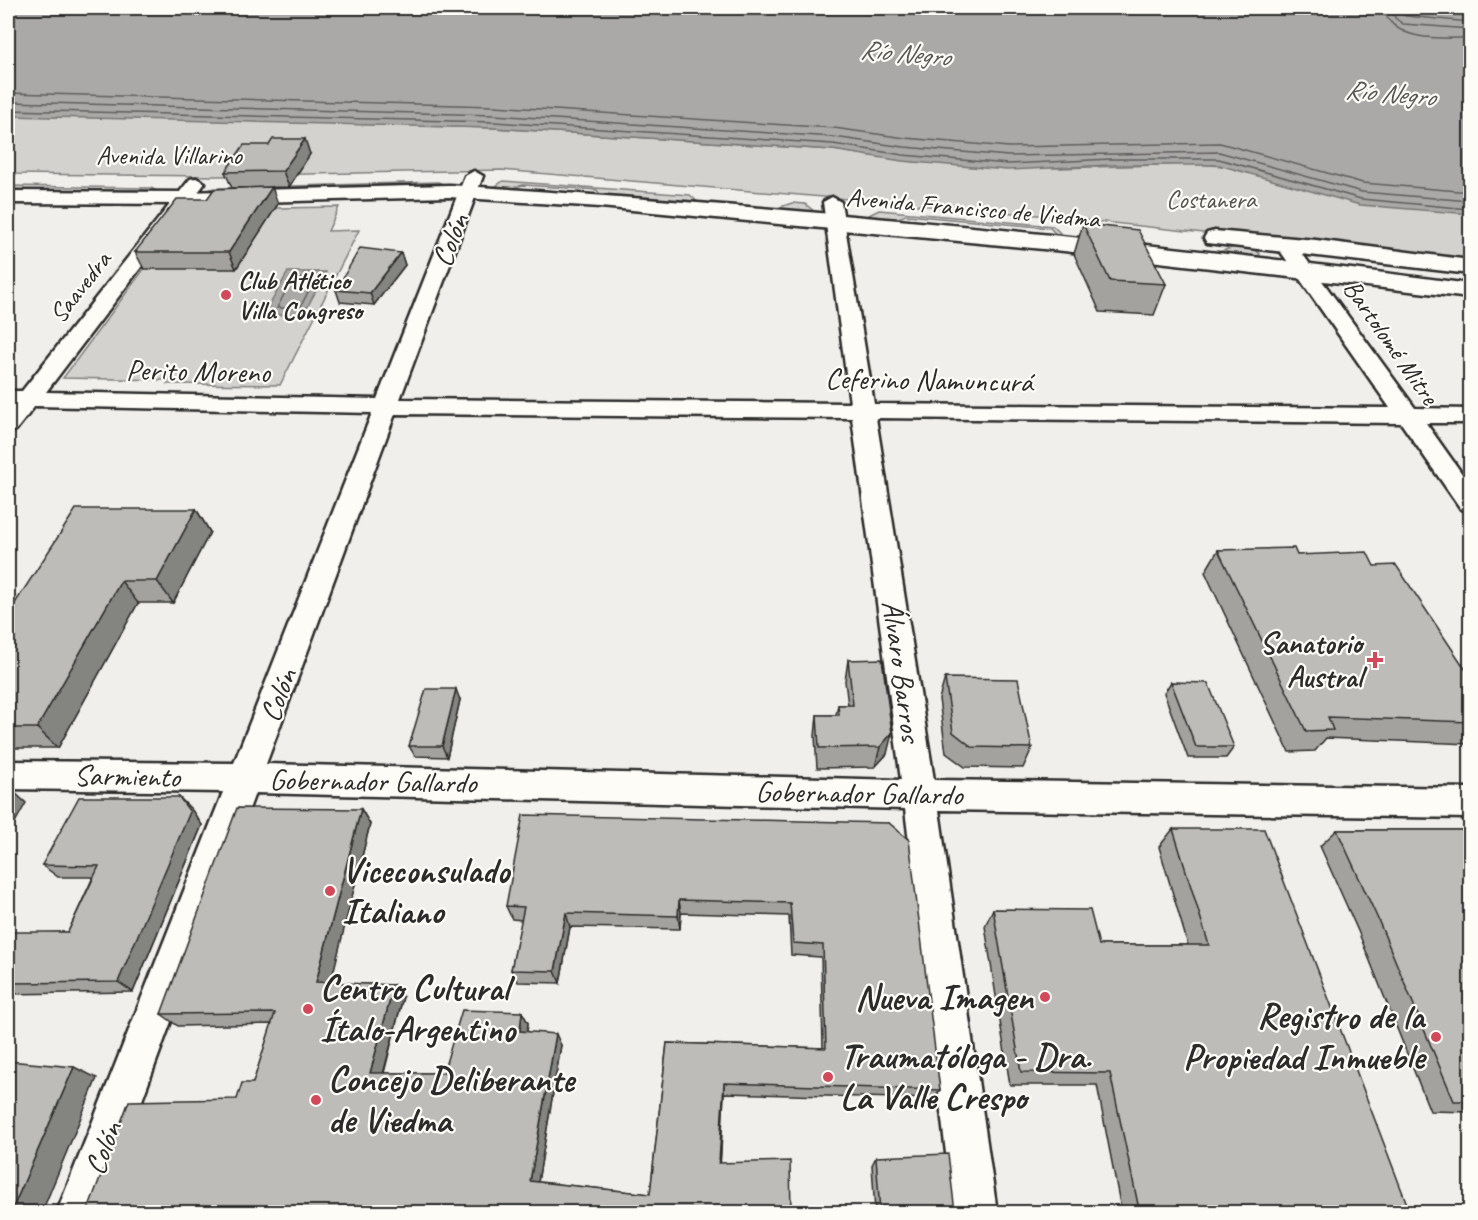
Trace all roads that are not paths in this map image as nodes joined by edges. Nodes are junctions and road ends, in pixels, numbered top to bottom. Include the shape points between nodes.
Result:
1 (8, 180) edge
2 (471, 184) junction
3 (190, 191) junction
4 (8, 197) edge
5 (900, 208) dead end
6 (834, 213) junction
7 (1199, 237) dead end
8 (1286, 245) junction
9 (1470, 267) edge
10 (1305, 270) junction
11 (1470, 291) edge
12 (17, 398) edge
13 (387, 406) junction
14 (864, 411) junction
15 (1408, 416) junction
16 (1470, 416) edge
17 (8, 425) edge
18 (1470, 502) edge
19 (8, 775) edge
20 (247, 778) junction
21 (920, 795) junction
22 (1470, 803) edge
23 (79, 1212) edge
24 (975, 1212) edge

1 - 3 main road, Avenida Villarino
2 - 3 main road, Avenida Villarino
2 - 6 main road, Avenida Francisco de Viedma
2 - 13 street, Colón
3 - 4 main road, Avenida Villarino
3 - 12 street, Saavedra
5 - 6 main road, Avenida Francisco de Viedma
6 - 10 main road, Avenida Francisco de Viedma via 1064,244
6 - 14 street, Álvaro Barros
7 - 8 main road
8 - 9 main road
8 - 10 street, Bartolomé Mitre
10 - 11 main road, Avenida Francisco de Viedma
10 - 15 street, Bartolomé Mitre
12 - 13 street, Perito Moreno
12 - 17 street, Saavedra
13 - 14 street, Ceferino Namuncurá
13 - 20 street, Colón
14 - 15 street, Ceferino Namuncurá
14 - 21 street, Álvaro Barros
15 - 16 street, Ceferino Namuncurá
15 - 18 street, Bartolomé Mitre
19 - 20 street, Sarmiento
20 - 21 street, Gobernador Gallardo
20 - 23 street, Colón
21 - 22 street, Gobernador Gallardo
21 - 24 street, Álvaro Barros

